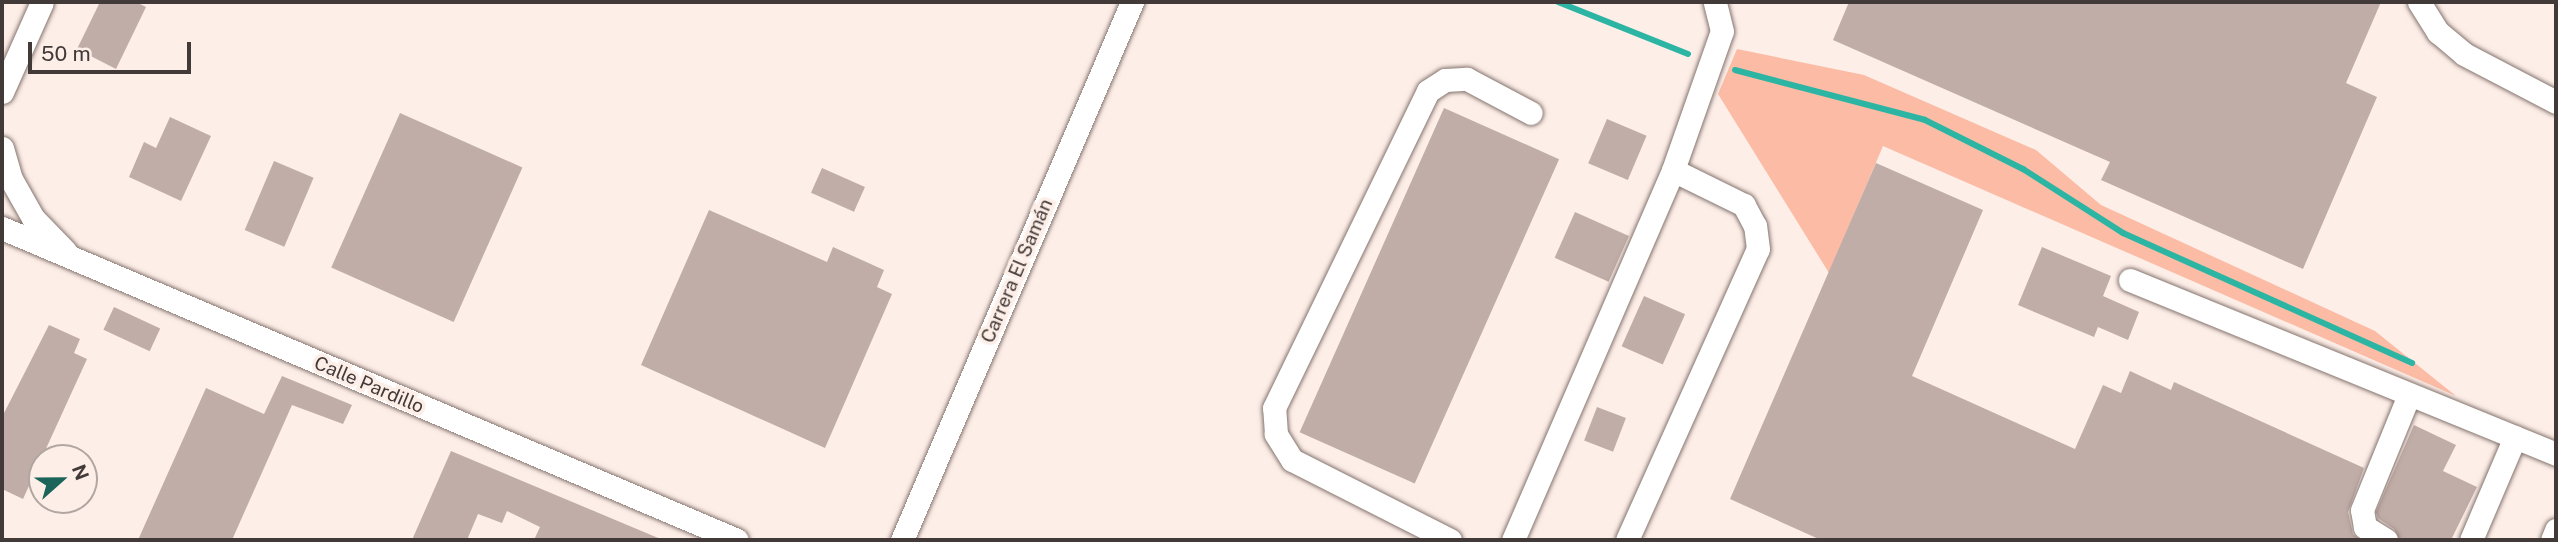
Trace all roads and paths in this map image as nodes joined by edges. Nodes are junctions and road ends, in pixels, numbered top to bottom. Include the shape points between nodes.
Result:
1 (42, 2) edge
2 (1132, 2) edge
3 (1715, 2) edge
4 (2418, 2) edge
5 (2, 93) edge
6 (2556, 102) edge
7 (1531, 113) dead end
8 (2, 148) edge
9 (1673, 170) junction
10 (2, 228) edge
11 (73, 259) junction
12 (2130, 280) dead end
13 (2409, 395) junction
14 (2515, 437) junction
15 (2556, 454) edge
16 (2556, 530) edge
17 (737, 540) edge
18 (902, 540) edge
19 (1450, 540) edge
20 (1513, 540) edge
21 (1628, 540) edge
22 (2386, 540) edge
23 (2471, 540) edge
24 (2552, 540) edge

1 - 5 street
2 - 18 street, Carrera El Samán
3 - 9 street via 1722,32
4 - 6 street via 2438,32 2464,54
7 - 19 street via 1467,79 1446,80 1427,91 1274,408 1276,434 1292,460
8 - 11 street via 11,179 33,218
9 - 20 street
9 - 21 street via 1744,205 1755,226 1758,249
10 - 11 street, Calle Pardillo
11 - 17 street, Calle Pardillo
12 - 13 street
13 - 14 street
13 - 22 street via 2362,510 2365,527
14 - 15 street
14 - 23 street
16 - 24 street

